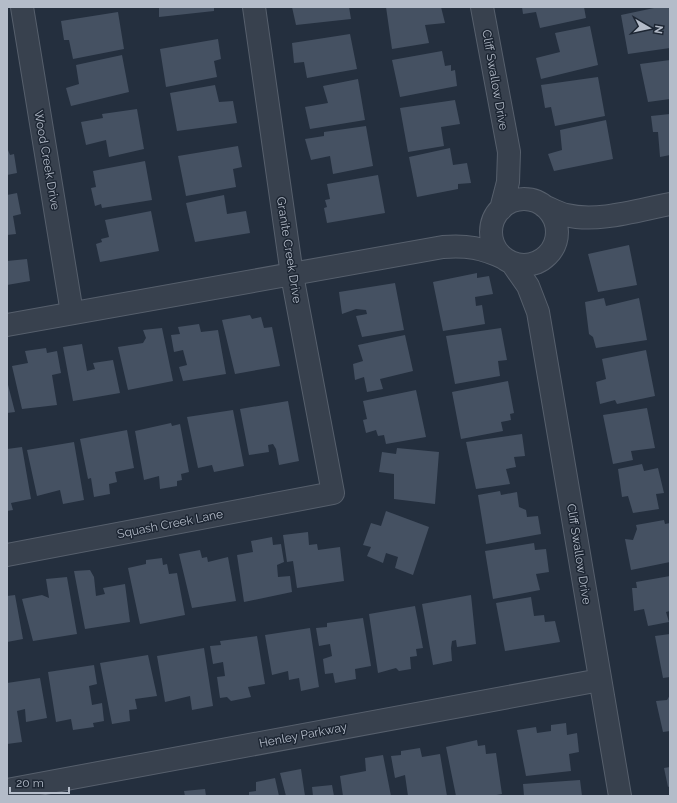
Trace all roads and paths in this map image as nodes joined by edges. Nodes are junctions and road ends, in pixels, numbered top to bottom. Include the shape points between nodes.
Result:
1 (22, 7) edge
2 (254, 7) edge
3 (482, 7) edge
4 (509, 152) junction
5 (539, 203) junction
6 (670, 204) edge
7 (498, 212) junction
8 (602, 217) junction
9 (443, 247) junction
10 (550, 252) junction
11 (508, 261) junction
12 (292, 275) junction
13 (72, 312) junction
14 (538, 312) junction
15 (7, 325) edge
16 (333, 492) joint
17 (7, 555) edge
18 (600, 680) junction
19 (7, 790) edge
20 (620, 796) edge

1 - 13 street, Wood Creek Drive
2 - 12 street, Granite Creek Drive
3 - 4 street, Cliff Swallow Drive
4 - 5 street, Cliff Swallow Drive via 521,181
4 - 7 street, Cliff Swallow Drive via 508,182
5 - 7 street via 526,199 517,200 508,203
5 - 8 street via 566,215
5 - 10 street via 550,212 555,221 556,239
6 - 8 street
7 - 9 street via 474,234
7 - 11 street via 492,225 492,239 497,252
8 - 10 street via 577,228
9 - 11 street via 472,247 489,251
9 - 12 street
10 - 11 street via 540,261 531,264 521,265
10 - 14 street, Cliff Swallow Drive via 541,277
11 - 14 street, Cliff Swallow Drive via 528,286
12 - 13 street
12 - 16 street, Granite Creek Drive
13 - 15 street
14 - 18 street, Cliff Swallow Drive
16 - 17 street, Squash Creek Lane
18 - 19 street, Henley Parkway
18 - 20 street, Cliff Swallow Drive

